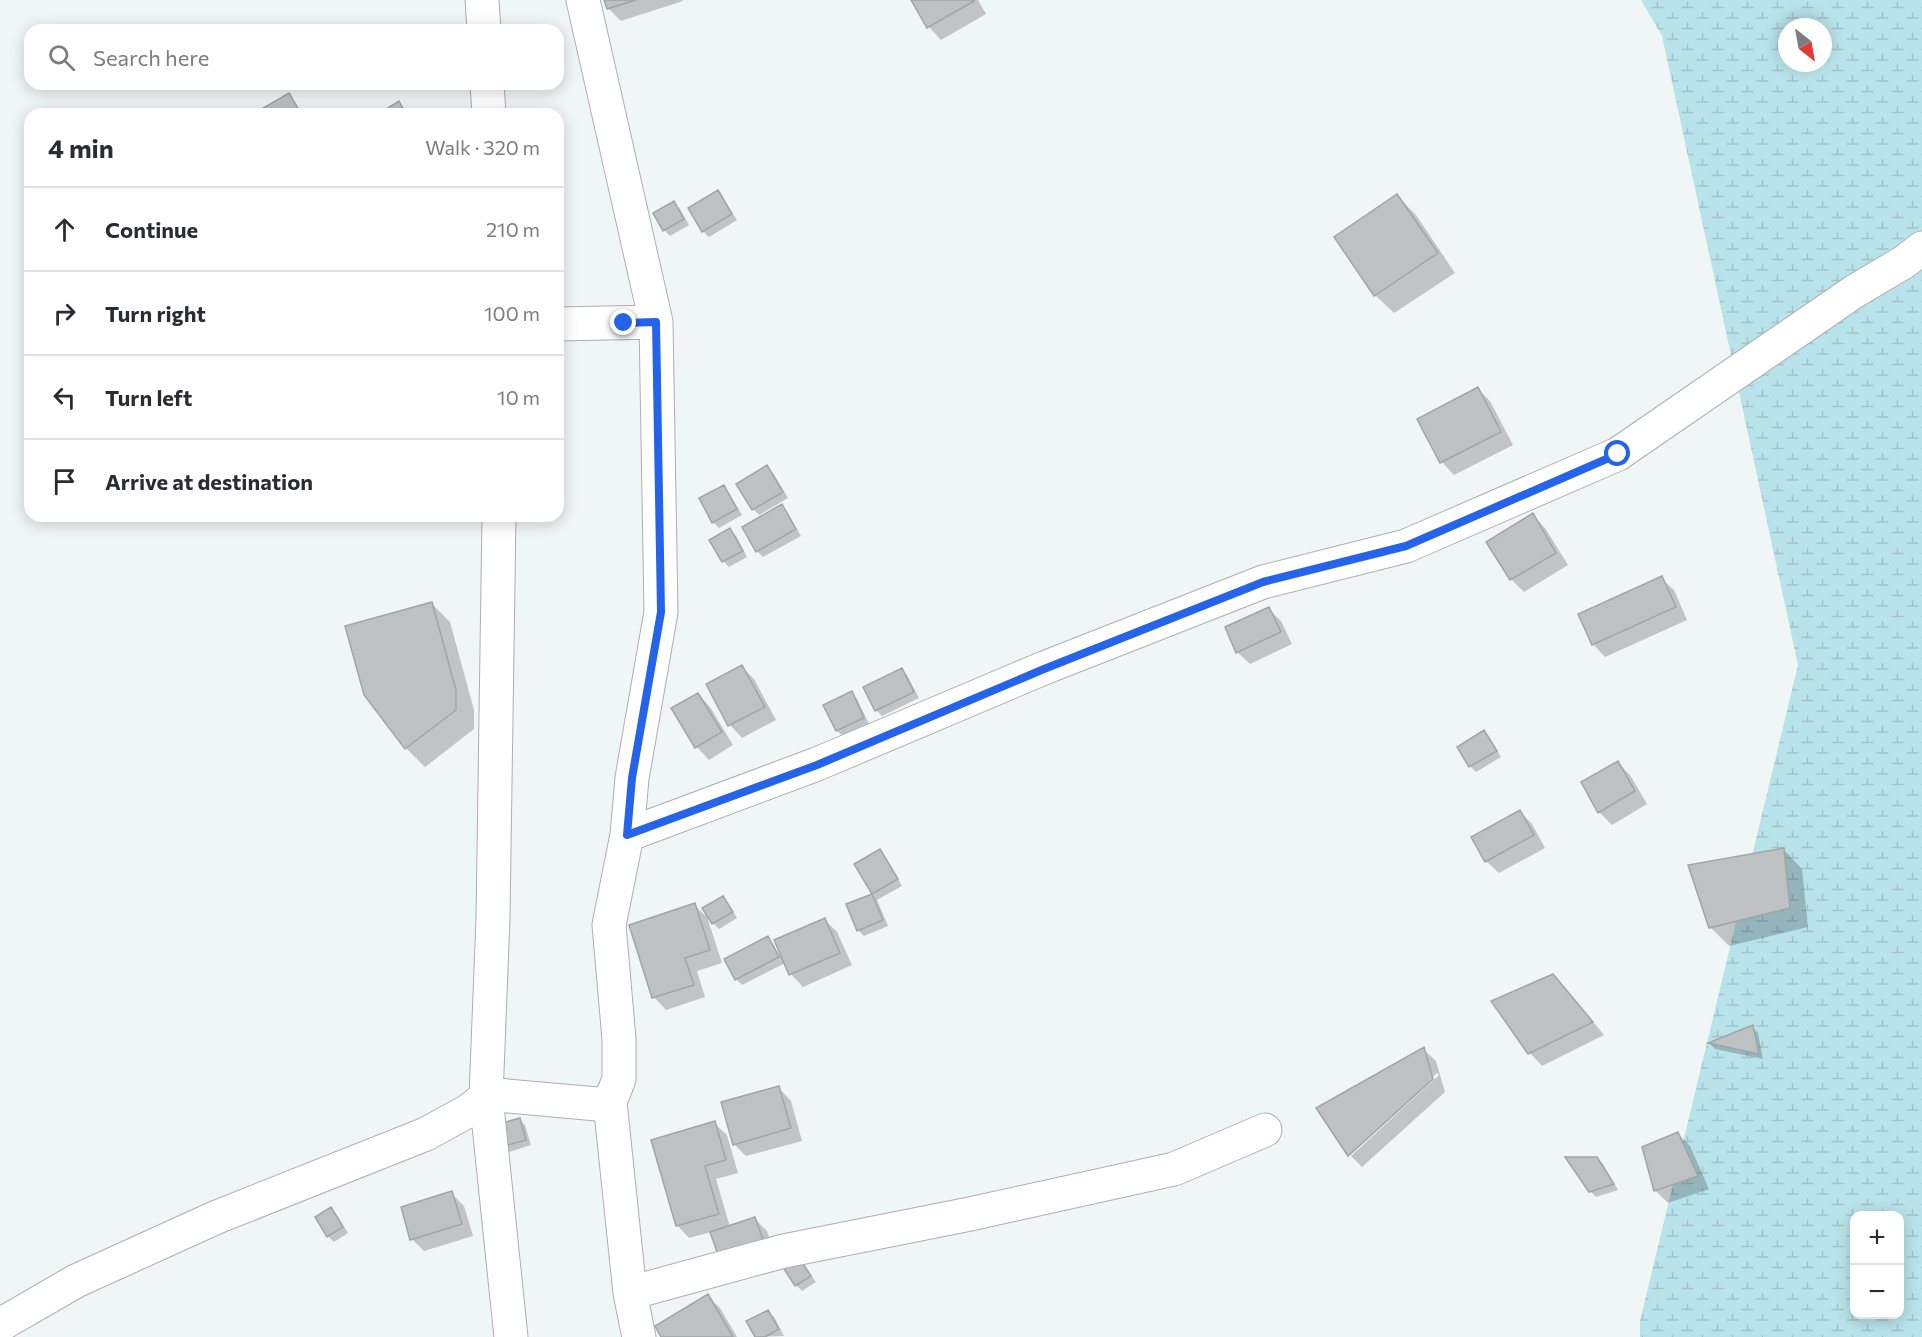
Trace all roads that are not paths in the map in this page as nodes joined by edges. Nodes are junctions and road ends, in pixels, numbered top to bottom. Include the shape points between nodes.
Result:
1 (482, 0) edge
2 (584, 0) edge
3 (484, 24) edge
4 (487, 90) edge
5 (489, 108) edge
6 (1922, 248) edge
7 (656, 322) junction
8 (564, 324) edge
9 (499, 522) edge
10 (627, 835) junction
11 (492, 1096) junction
12 (604, 1103) junction
13 (1265, 1130) dead end
14 (630, 1293) junction
15 (0, 1325) edge
16 (511, 1337) edge
17 (639, 1337) edge

1 - 3 street
2 - 7 street
4 - 5 street
6 - 10 street via 1618,454 1406,546 1263,582 817,765
7 - 8 street
7 - 10 street via 661,612 632,778
9 - 11 street
10 - 12 street via 609,925 619,1079
11 - 12 street
11 - 15 street via 426,1134 217,1217 76,1281
11 - 16 street
12 - 14 street
13 - 14 street via 1174,1169 783,1251
14 - 17 street

